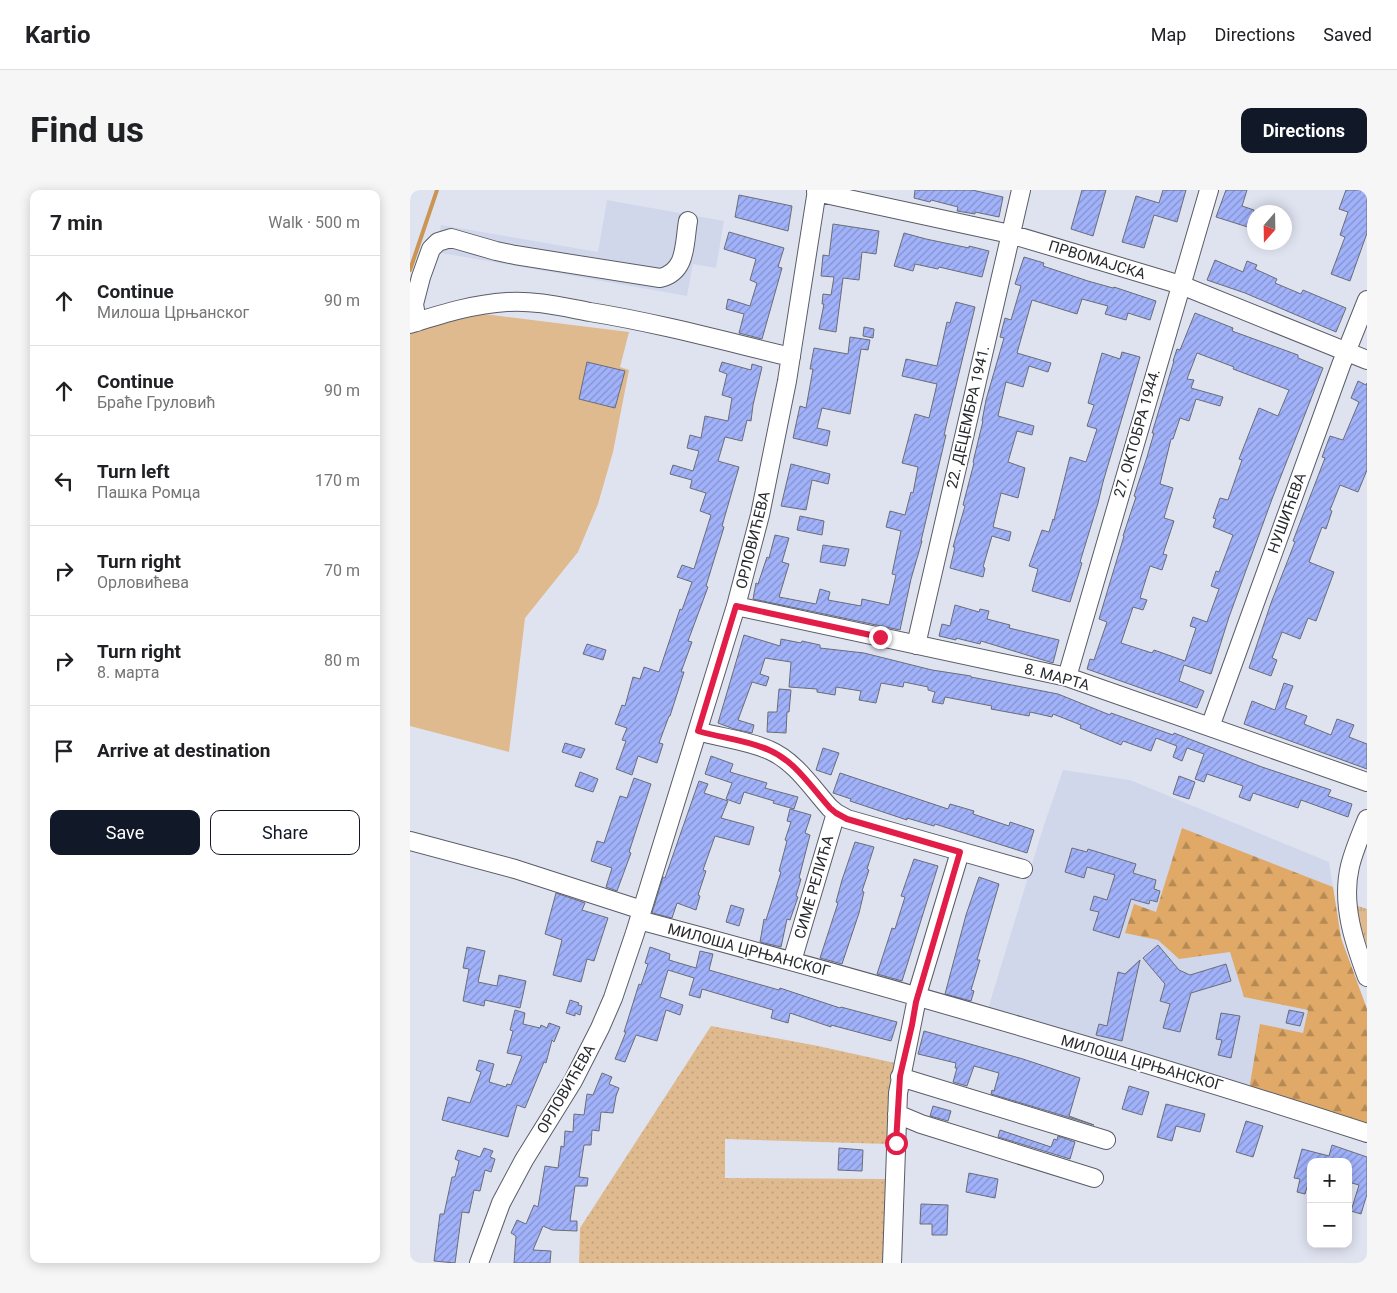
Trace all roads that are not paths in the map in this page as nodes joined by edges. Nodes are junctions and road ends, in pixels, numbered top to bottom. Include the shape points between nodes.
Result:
1 (1021, 190) edge
2 (1209, 190) edge
3 (816, 191) edge
4 (688, 221) dead end
5 (1010, 234) junction
6 (1181, 285) junction
7 (1367, 300) edge
8 (414, 323) edge
9 (1347, 352) junction
10 (791, 357) junction
11 (1367, 360) edge
12 (736, 606) junction
13 (916, 645) junction
14 (1067, 677) junction
15 (1210, 727) junction
16 (698, 731) junction
17 (1367, 782) edge
18 (836, 813) junction
19 (1367, 819) edge
20 (410, 841) edge
21 (960, 852) junction
22 (1023, 869) dead end
23 (640, 915) junction
24 (792, 961) junction
25 (1367, 977) edge
26 (917, 996) junction
27 (900, 1076) junction
28 (897, 1114) junction
29 (1367, 1133) edge
30 (1106, 1140) dead end
31 (1094, 1178) dead end
32 (479, 1263) edge
33 (892, 1263) edge

1 - 5 street, 22. ДЕЦЕМБРА 1941.
2 - 6 street, 27. ОКТОБРА 1944.
3 - 5 street, ПРВОМАЈСКА
3 - 10 street, ОРЛОВИЋЕВА
4 - 8 street via 682,260 677,270 660,278 515,255 451,238 438,242 431,249 421,277 414,304
5 - 6 street, ПРВОМАЈСКА
5 - 13 street, 22. ДЕЦЕМБРА 1941.
6 - 9 street, ПРВОМАЈСКА
6 - 14 street, 27. ОКТОБРА 1944.
7 - 9 street, НУШИЋЕВА
8 - 10 street via 481,305 509,302 544,304 630,319
9 - 11 street, ПРВОМАЈСКА
9 - 15 street, НУШИЋЕВА
10 - 12 street, ОРЛОВИЋЕВА via 767,482
12 - 13 street, 8. МАРТА
12 - 16 street, ОРЛОВИЋЕВА
13 - 14 street, 8. МАРТА
14 - 15 street, 8. МАРТА
15 - 17 street, 8. МАРТА
16 - 18 street via 778,754 793,765
16 - 23 street, ОРЛОВИЋЕВА
18 - 21 street
18 - 24 street, СИМЕ РЕЛИЋА
19 - 25 street via 1350,865 1348,888 1350,921
20 - 23 street via 514,869
21 - 22 street
21 - 26 street
23 - 24 street, МИЛОША ЦРЊАНСКОГ
23 - 32 street, ОРЛОВИЋЕВА via 600,1028 573,1081 501,1203
24 - 26 street, МИЛОША ЦРЊАНСКОГ
26 - 27 street
26 - 29 street, МИЛОША ЦРЊАНСКОГ via 1248,1094
27 - 28 street
27 - 30 street
28 - 31 street
28 - 33 street

